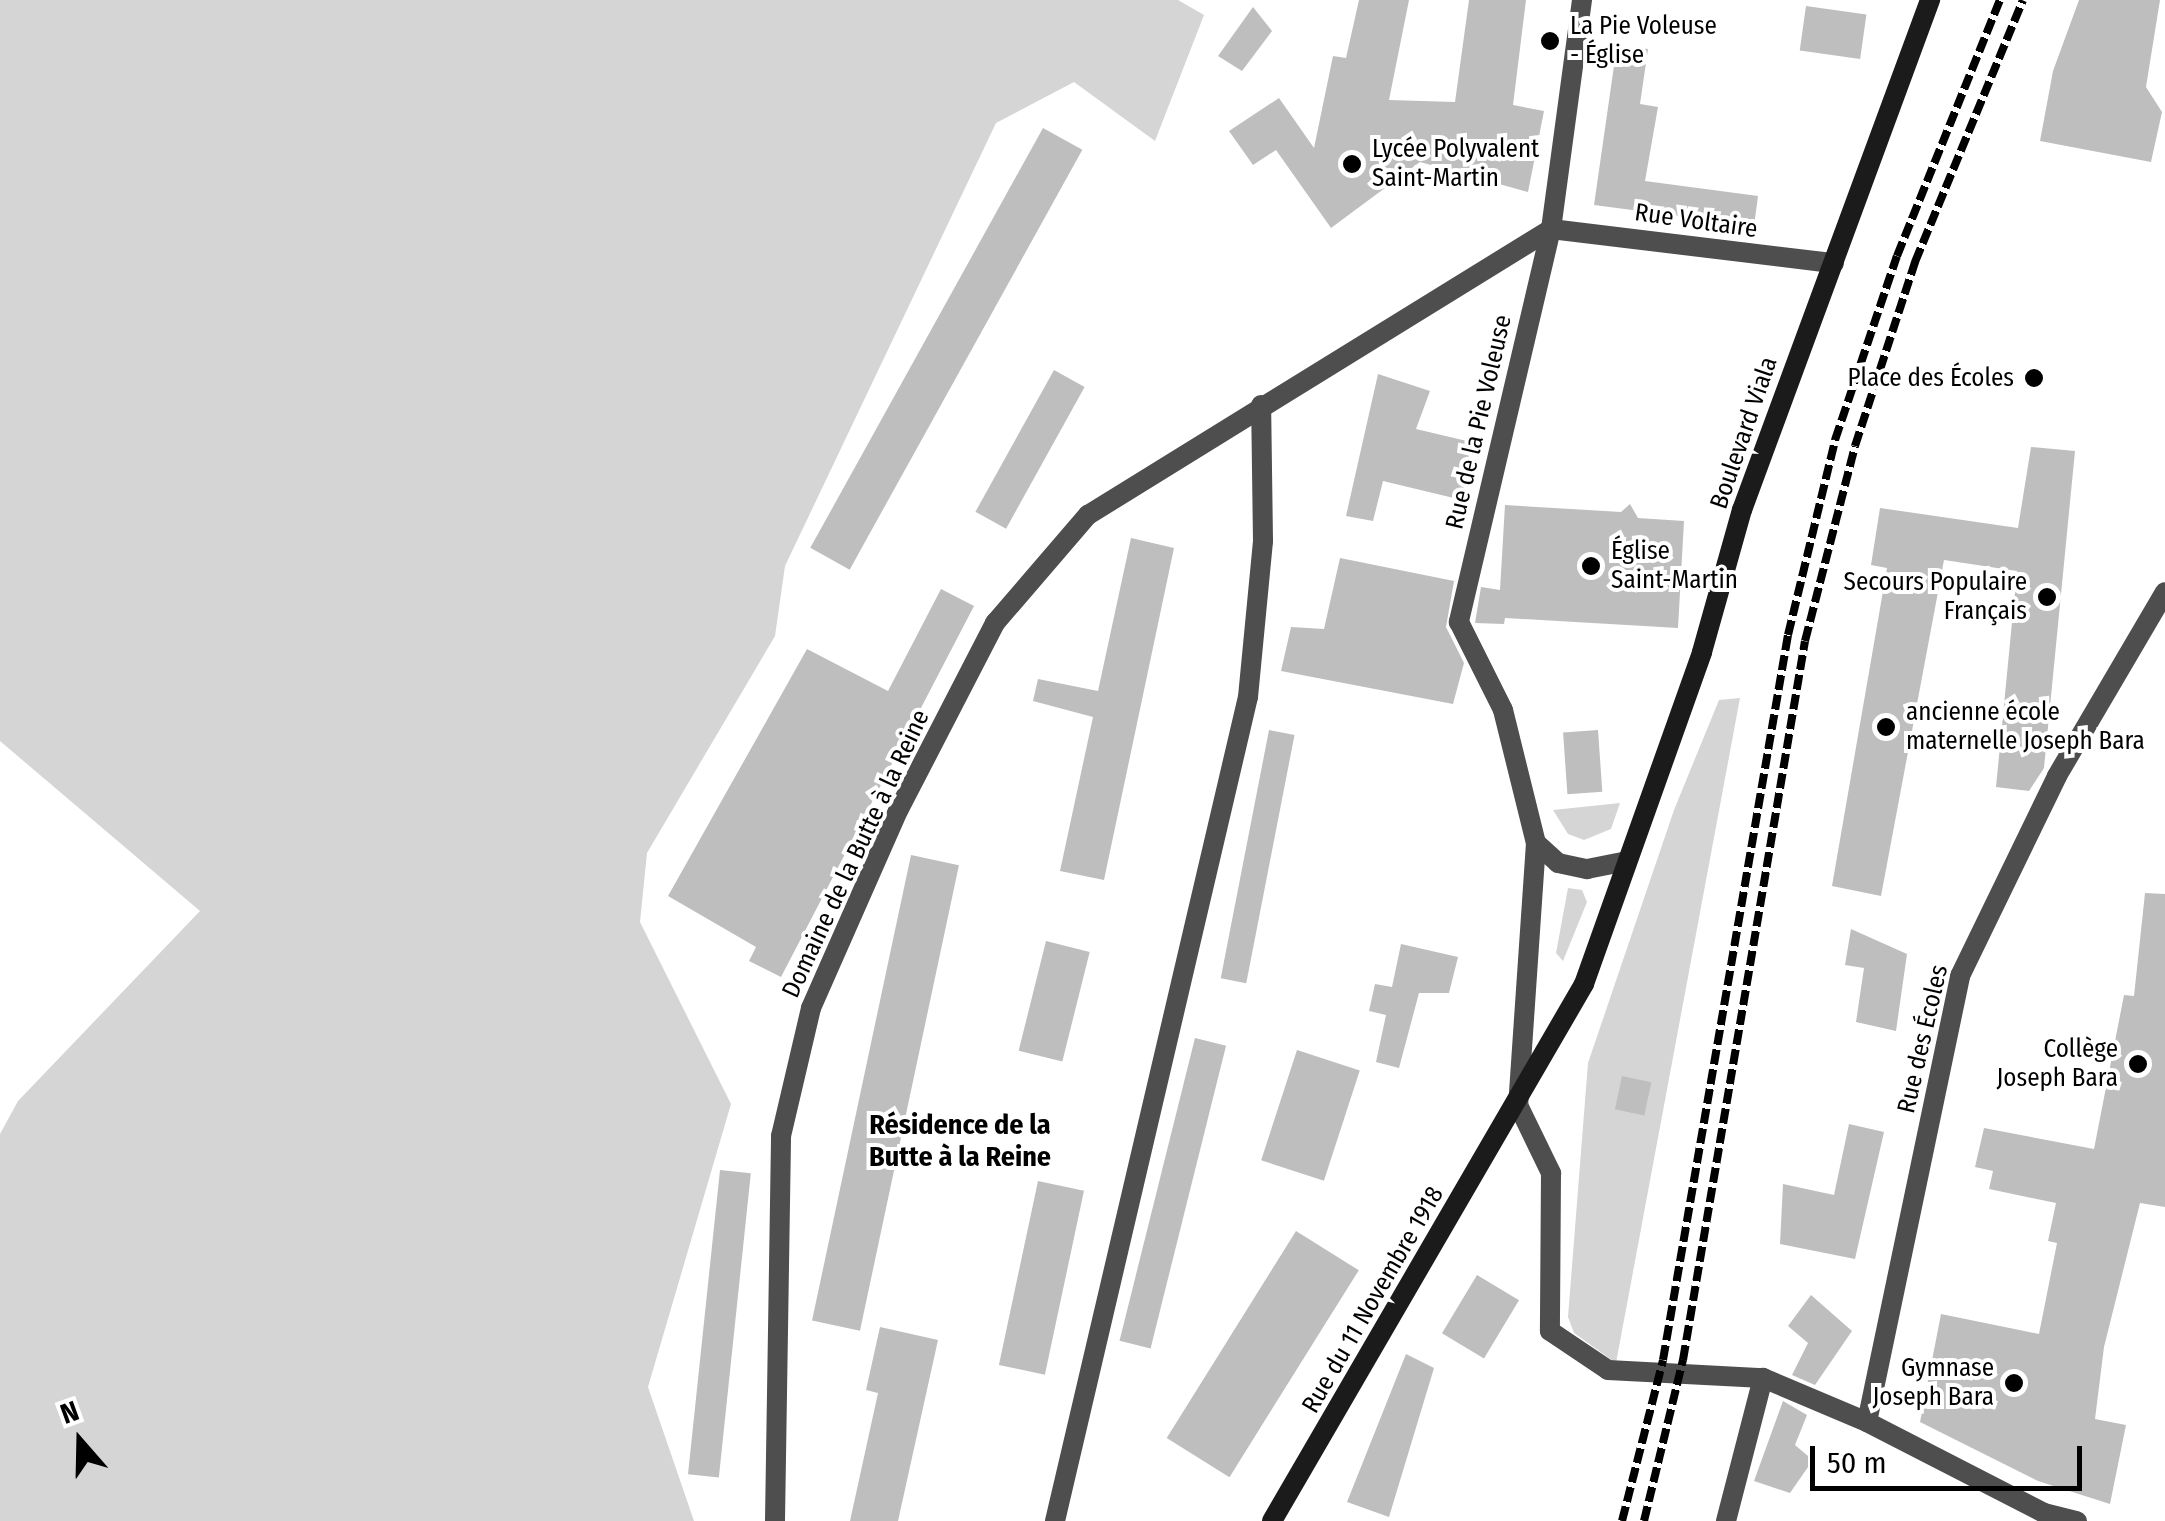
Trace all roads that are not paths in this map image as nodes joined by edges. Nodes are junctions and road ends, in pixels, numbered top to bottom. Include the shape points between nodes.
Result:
1 (1582, 0) edge
2 (1930, 0) edge
3 (1552, 229) junction
4 (1834, 263) junction
5 (1261, 404) junction
6 (2165, 592) edge
7 (1536, 843) junction
8 (1627, 861) junction
9 (1518, 1105) junction
10 (1763, 1378) junction
11 (1867, 1422) junction
12 (775, 1521) edge
13 (1056, 1521) edge
14 (1272, 1521) edge
15 (1726, 1521) edge
16 (2077, 1521) edge

1 - 3 street, Rue de la Pie Voleuse
2 - 4 street, Boulevard Viala
3 - 4 street, Rue Voltaire
3 - 5 street, Domaine de la Butte à la Reine
3 - 7 street, Rue de la Pie Voleuse via 1459,622 1503,710
4 - 8 street, Boulevard Viala via 1742,510 1702,652
5 - 12 street, Domaine de la Butte à la Reine via 1088,516 1024,582 995,623 898,811 811,1008 781,1136
5 - 13 street via 1263,541 1248,697
6 - 11 street, Rue des Écoles via 2056,776 1960,976
7 - 8 street via 1558,863 1587,869
7 - 9 street, Rue de la Pie Voleuse
8 - 9 street, Boulevard Viala via 1584,984
9 - 10 street via 1551,1173 1550,1331 1608,1370
9 - 14 street, Rue du 11 Novembre 1918
10 - 11 street
10 - 15 street
11 - 16 street via 2044,1513

